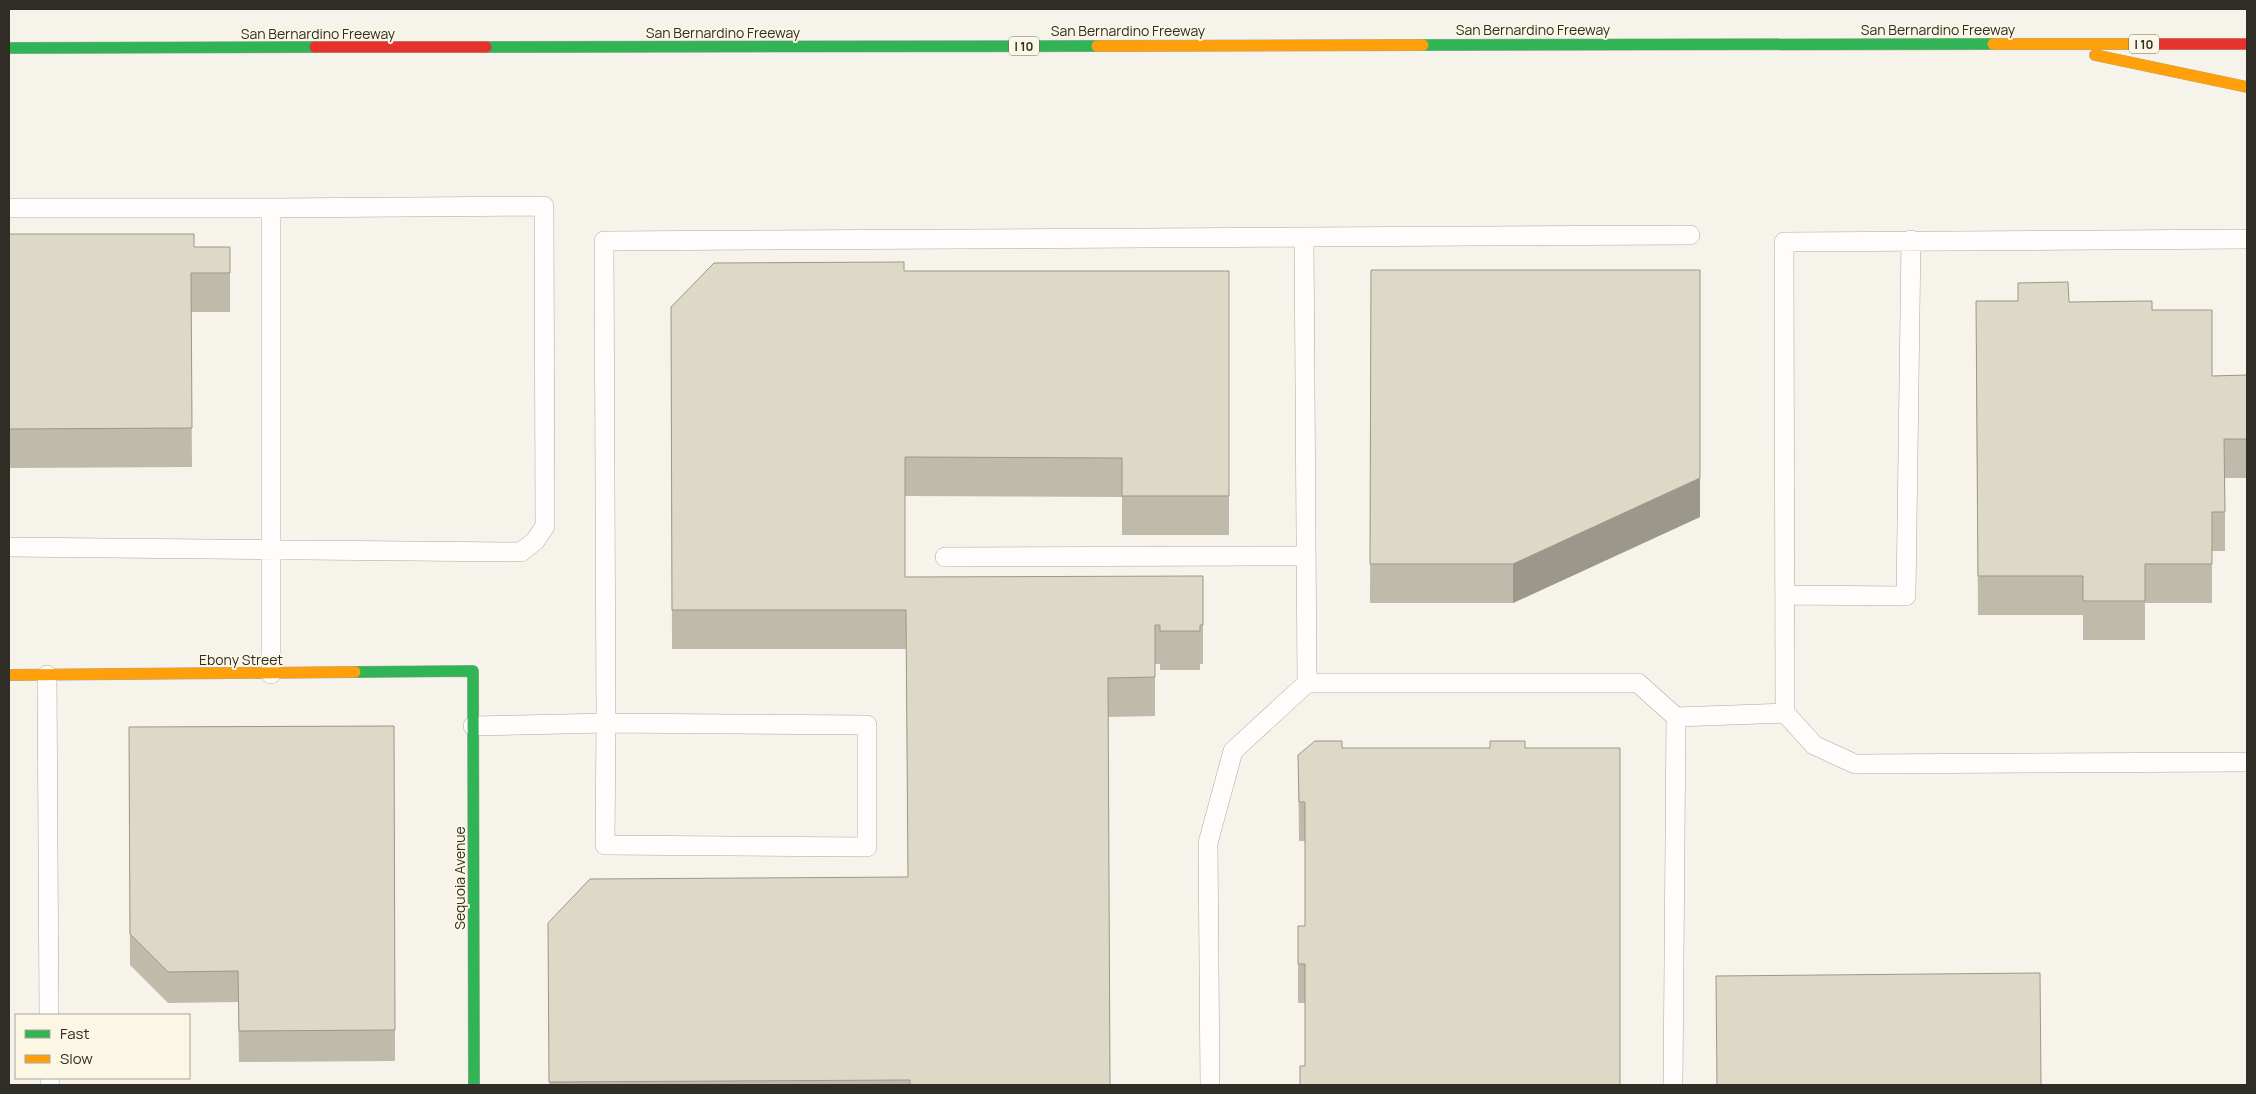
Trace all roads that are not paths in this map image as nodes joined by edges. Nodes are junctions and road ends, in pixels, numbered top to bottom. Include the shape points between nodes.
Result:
1 (2040, 44) junction
2 (2247, 44) edge
3 (9, 48) edge
4 (2247, 87) edge
5 (9, 208) edge
6 (271, 208) junction
7 (1690, 235) dead end
8 (1304, 238) junction
9 (2247, 239) edge
10 (1910, 240) junction
11 (9, 547) edge
12 (271, 548) junction
13 (1305, 556) junction
14 (945, 557) dead end
15 (1786, 595) junction
16 (473, 672) joint
17 (271, 674) junction
18 (9, 675) edge
19 (47, 675) junction
20 (1307, 683) junction
21 (1785, 713) junction
22 (1676, 716) junction
23 (606, 724) junction
24 (473, 726) junction
25 (2247, 762) edge
26 (49, 1014) edge
27 (474, 1085) edge
28 (1210, 1085) edge
29 (1673, 1085) edge

1 - 2 main road, San Bernardino Freeway / I 10
1 - 3 main road, San Bernardino Freeway / I 10
1 - 4 main road
5 - 6 lane
6 - 12 lane
6 - 12 lane via 544,206 545,526 535,541 521,552
7 - 8 lane
8 - 13 lane
8 - 23 lane via 604,241
9 - 10 lane
10 - 15 lane via 1906,596
10 - 15 lane via 1784,242
11 - 12 lane
12 - 17 lane
13 - 14 lane
13 - 20 lane
15 - 21 lane
16 - 17 main road, Ebony Street
16 - 24 main road, Sequoia Avenue
17 - 19 main road, Ebony Street
18 - 19 main road, Ebony Street
19 - 26 lane
20 - 22 lane via 1638,683
20 - 28 lane via 1233,751 1208,843
21 - 22 lane
21 - 25 lane via 1814,745 1854,764
22 - 29 lane
23 - 23 lane via 606,846 867,847 867,725
23 - 24 lane
24 - 27 main road, Sequoia Avenue

